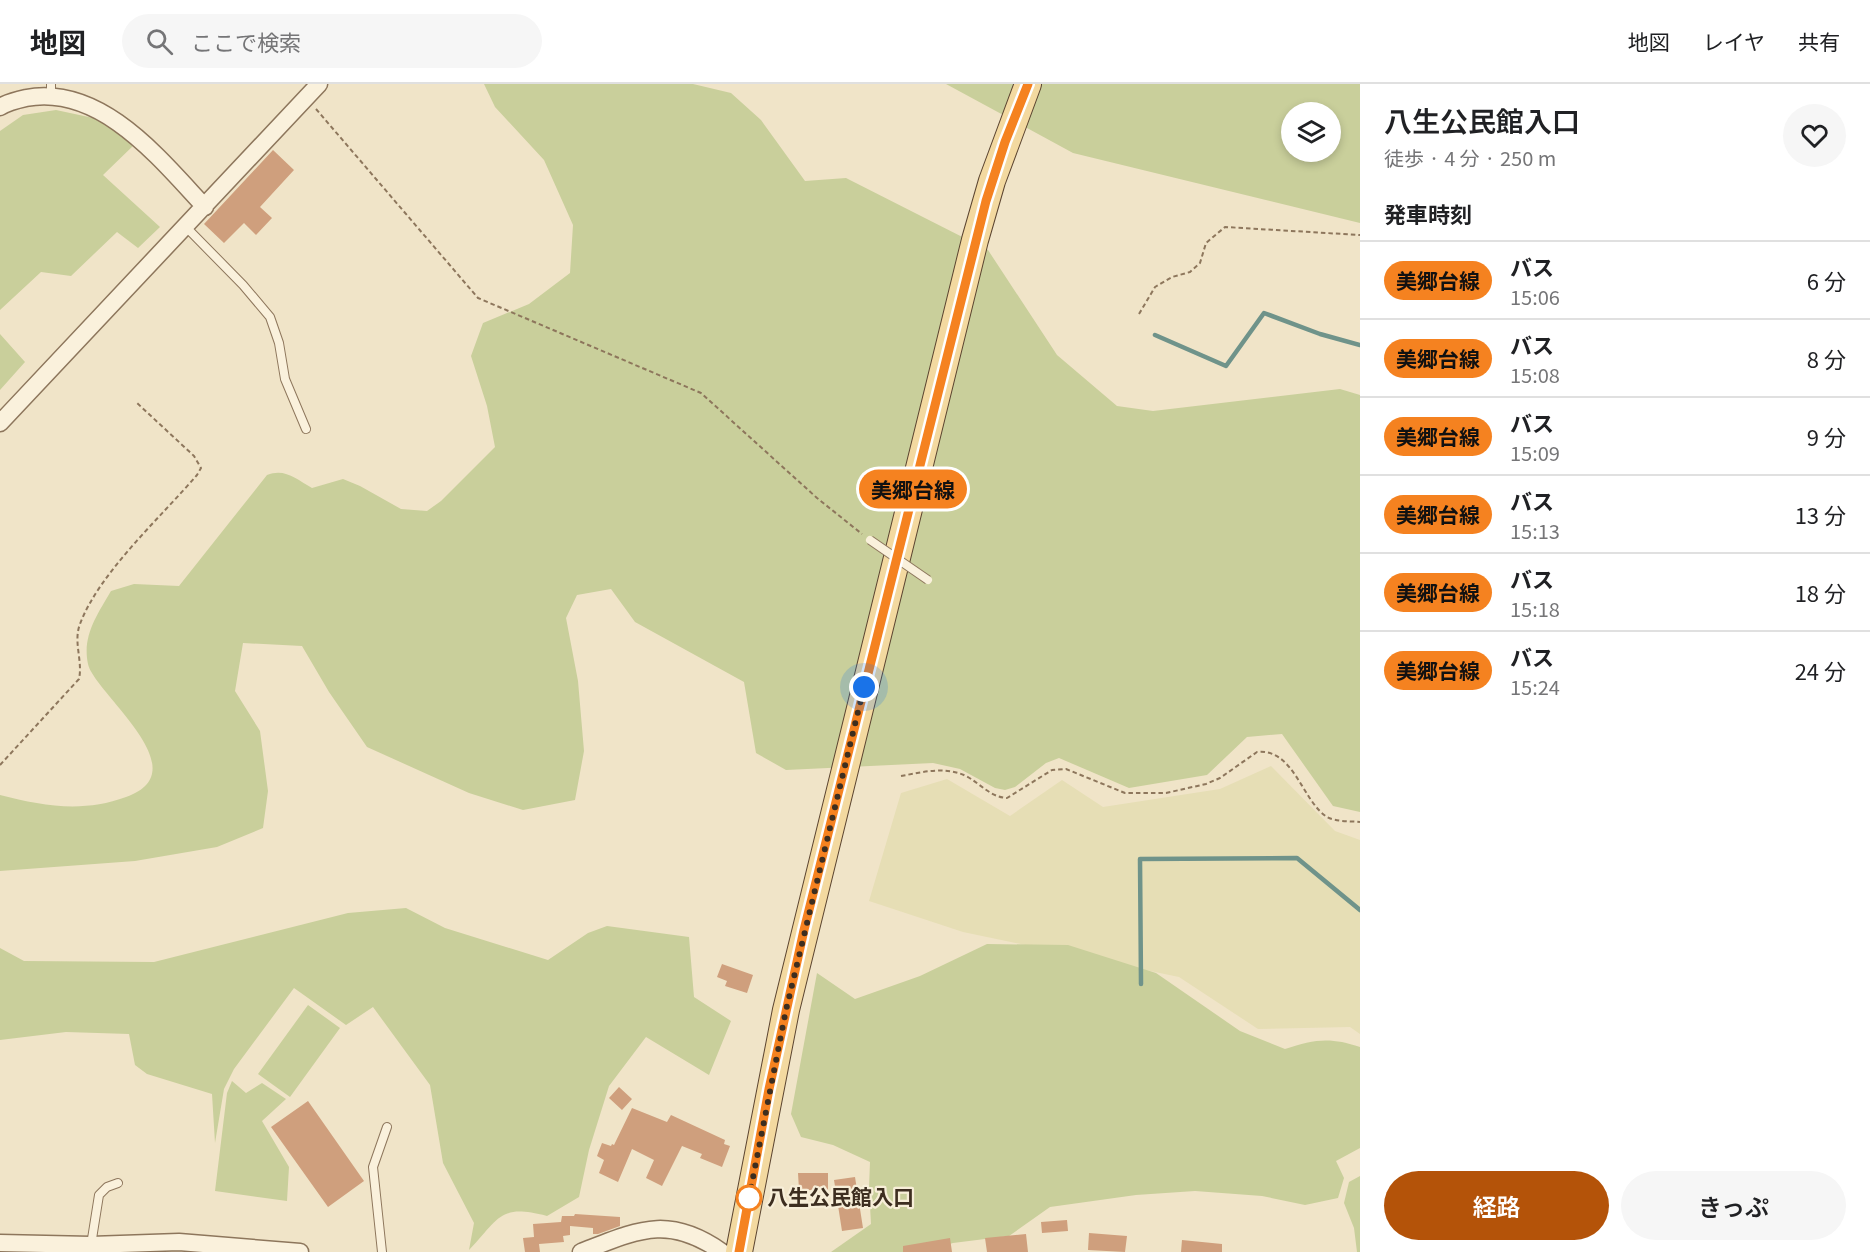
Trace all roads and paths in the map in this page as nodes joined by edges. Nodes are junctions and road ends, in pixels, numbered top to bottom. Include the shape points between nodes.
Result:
1 (319, 84) edge
2 (1028, 84) edge
3 (51, 89) edge
4 (306, 98) junction
5 (0, 107) edge
6 (205, 207) junction
7 (186, 227) junction
8 (1360, 234) edge
9 (1139, 314) dead end
10 (136, 403) dead end
11 (0, 423) edge
12 (306, 429) dead end
13 (870, 540) joint
14 (928, 580) dead end
15 (0, 765) edge
16 (902, 776) dead end
17 (1360, 822) edge
18 (387, 1127) dead end
19 (118, 1183) dead end
20 (0, 1243) edge
21 (92, 1248) edge
22 (300, 1252) edge
23 (382, 1252) edge
24 (581, 1252) edge
25 (722, 1252) edge
26 (739, 1252) edge

1 - 4 street
2 - 26 main road via 992,181 963,290 791,987
3 - 5 street
3 - 6 street via 90,100 117,117
4 - 6 street
4 - 13 path via 478,298 701,393
6 - 7 street
7 - 11 street
7 - 12 lane via 270,317 285,379
8 - 9 path via 1225,227 1206,243 1200,263 1190,272 1155,287
10 - 15 path via 194,456 201,468 103,581 79,625 79,679
13 - 14 lane, bridge
16 - 17 path via 946,770 1007,798 1059,768 1125,793 1166,793 1206,784 1263,752 1293,772 1328,817
18 - 23 lane via 373,1167
19 - 21 lane via 99,1195
20 - 21 street
21 - 22 street via 179,1242
24 - 25 street via 630,1233 658,1228 686,1231

